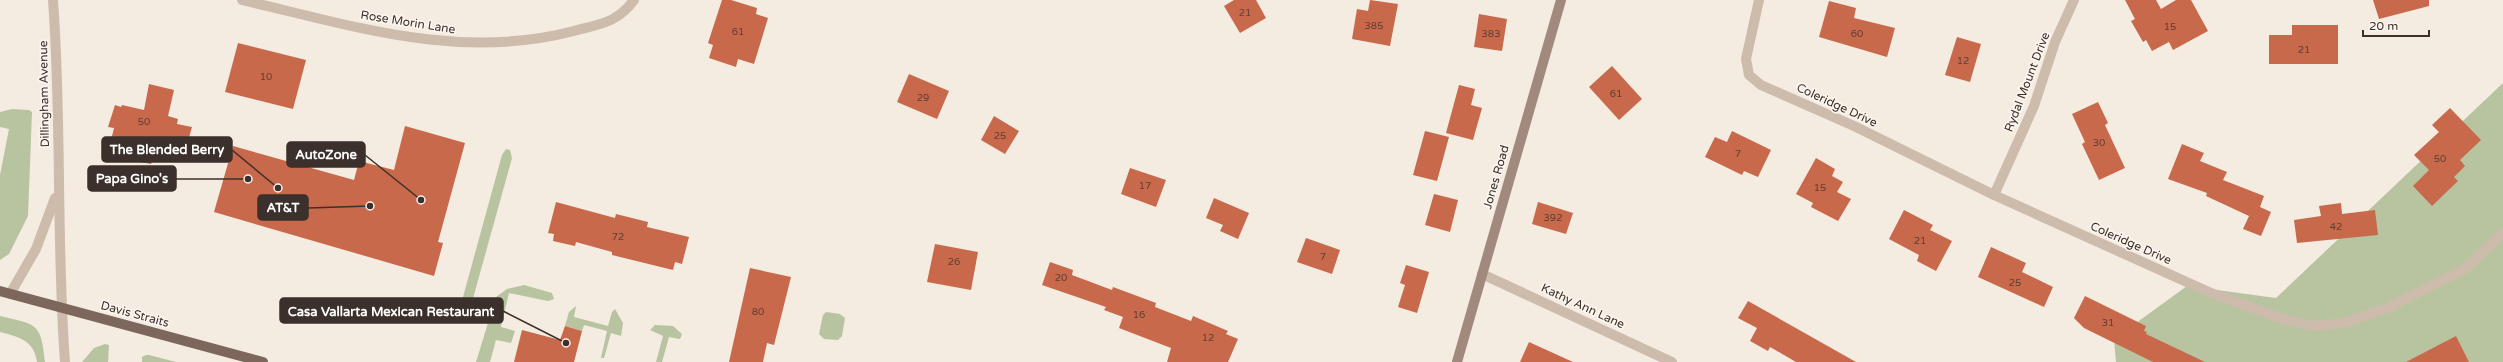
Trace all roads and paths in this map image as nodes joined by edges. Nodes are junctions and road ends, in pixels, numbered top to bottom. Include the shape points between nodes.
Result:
1 (53, 0) edge
2 (242, 0) edge
3 (634, 0) edge
4 (1561, 0) edge
5 (1759, 0) edge
6 (2074, 0) edge
7 (58, 187) junction
8 (1994, 195) junction
9 (2503, 233) edge
10 (1482, 274) junction
11 (5, 293) edge
12 (63, 308) junction
13 (65, 362) edge
14 (263, 362) edge
15 (1457, 362) edge
16 (1672, 362) edge

1 - 7 street, Dillingham Avenue via 59,117
2 - 3 street, Rose Morin Lane via 411,38 444,43 483,44 557,36 607,22 625,12
4 - 10 main road, Jones Road
5 - 8 street, Coleridge Drive via 1746,59 1749,75 1760,85 1854,126
6 - 8 street, Rydal Mount Drive via 2055,42 2034,106
7 - 11 street, Dillingham Avenue via 43,234 26,268
7 - 12 street, Dillingham Avenue
8 - 9 street, Coleridge Drive via 2211,293 2283,319 2313,326 2344,323 2386,308 2466,268
10 - 15 main road, Jones Road
10 - 16 street, Kathy Ann Lane
11 - 12 main road, Davis Straits
12 - 13 street, Dillingham Avenue
12 - 14 main road, Davis Straits

